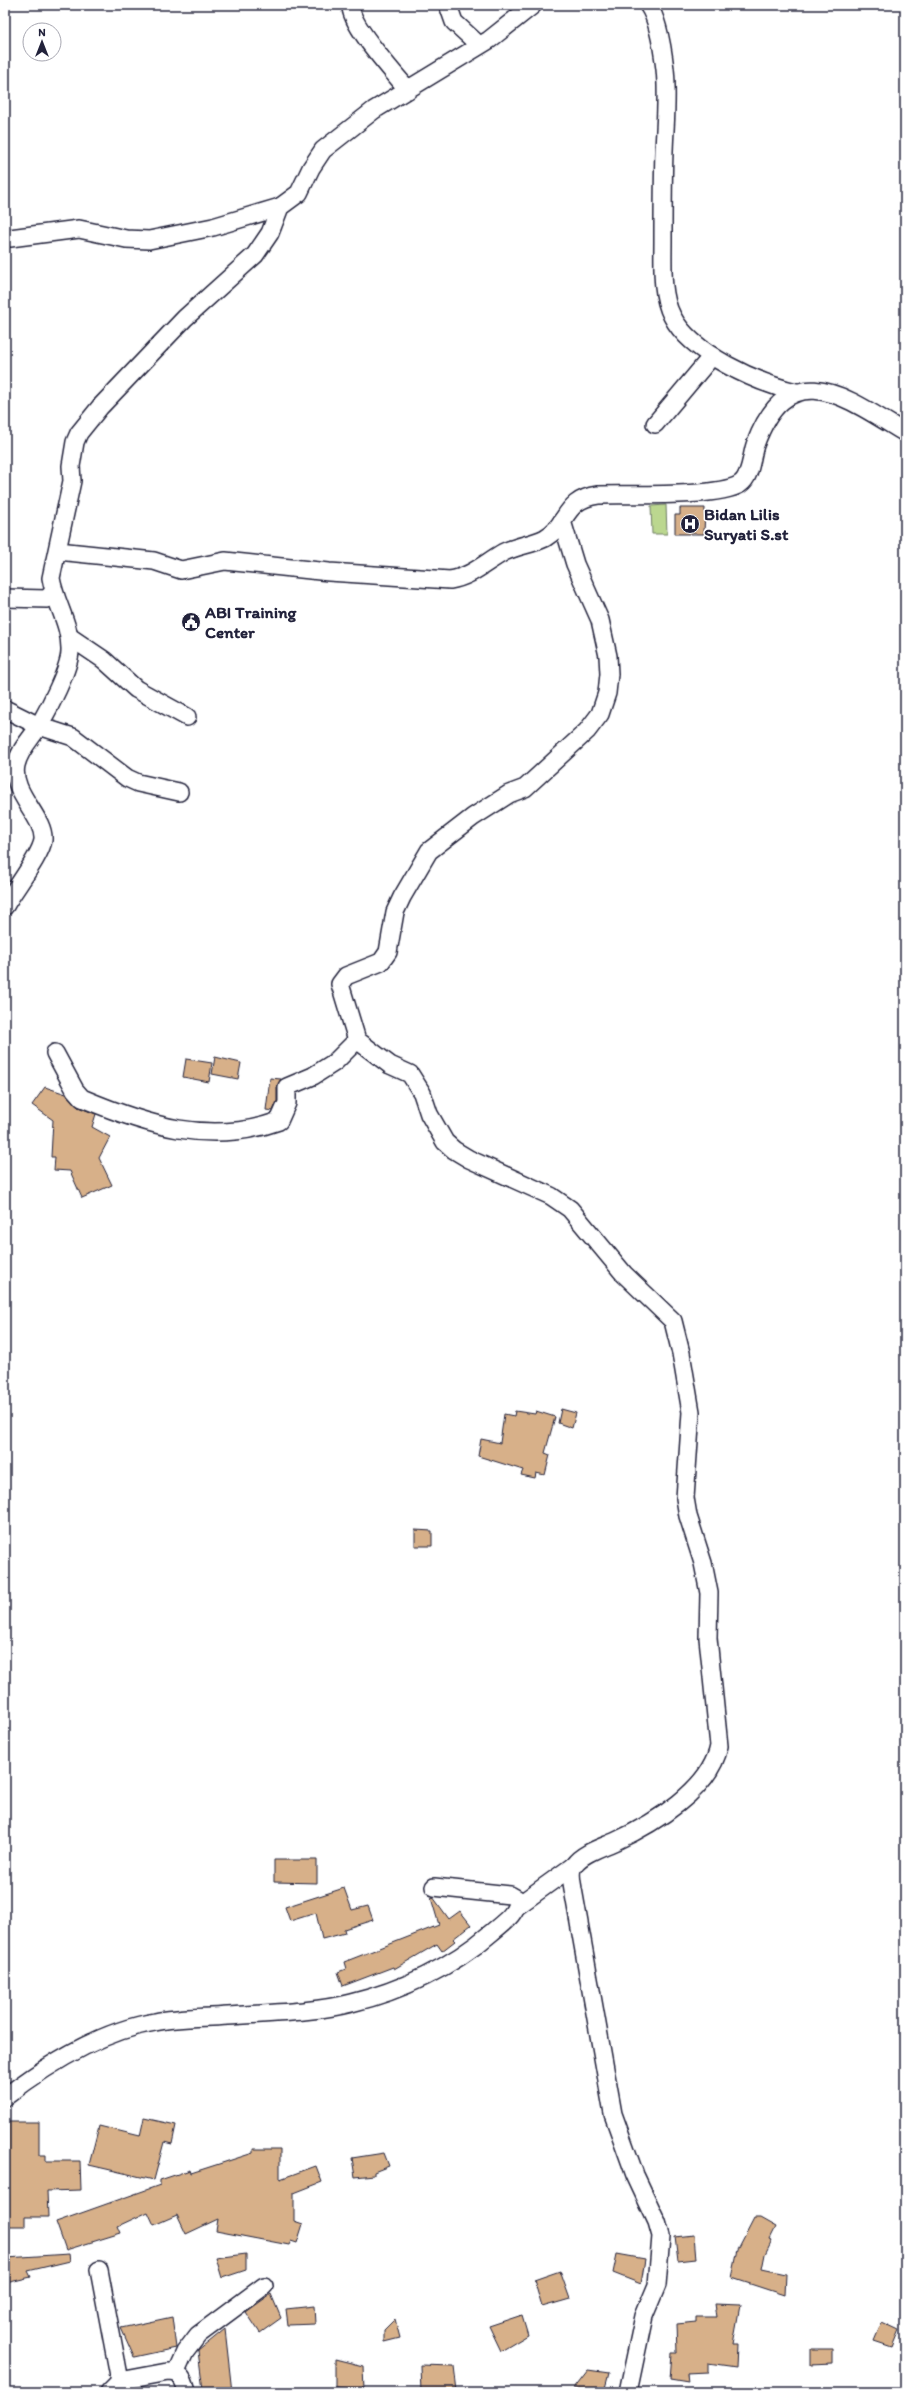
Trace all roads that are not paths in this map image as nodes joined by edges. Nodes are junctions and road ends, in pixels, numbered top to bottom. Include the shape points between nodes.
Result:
1 (351, 5) edge
2 (448, 5) edge
3 (533, 5) edge
4 (648, 5) edge
5 (479, 45) junction
6 (408, 90) junction
7 (280, 207) junction
8 (10, 238) dead end
9 (712, 356) junction
10 (796, 392) junction
11 (655, 424) dead end
12 (905, 433) edge
13 (562, 521) junction
14 (58, 552) junction
15 (53, 592) junction
16 (5, 598) edge
17 (70, 637) junction
18 (5, 709) edge
19 (186, 717) dead end
20 (39, 726) junction
21 (10, 778) edge
22 (179, 792) dead end
23 (5, 906) edge
24 (357, 1040) junction
25 (55, 1053) dead end
26 (573, 1866) junction
27 (434, 1887) dead end
28 (516, 1907) junction
29 (5, 2097) edge
30 (99, 2270) dead end
31 (264, 2286) dead end
32 (176, 2372) junction
33 (115, 2386) edge
34 (187, 2392) edge
35 (628, 2392) edge

1 - 6 street via 351,14 378,55
2 - 5 street via 454,22
3 - 5 street
4 - 9 street via 659,37 667,86 663,254 667,304 679,327 693,342
5 - 6 street
6 - 7 street via 374,110 331,142 316,159 299,193
7 - 8 street via 213,227 149,240 126,239 79,229
7 - 14 street via 270,234 255,256 175,328 100,406 79,433 74,448 72,481
9 - 10 street via 774,386
9 - 11 street
10 - 12 street via 823,391 847,398
10 - 13 street via 782,400 772,414 755,446 746,476 739,485 696,493 590,496 574,504
13 - 14 street via 545,538 517,546 464,576 450,580 329,572 225,561 181,570 154,561
13 - 24 street via 575,564 600,620 608,656 610,674 600,714 587,731 525,788 509,794 473,817 429,851 395,912 388,952 381,962 346,976 340,984
14 - 15 street via 52,570
15 - 16 street via 47,599
15 - 17 street
17 - 19 street via 104,660 136,689
17 - 20 street via 66,672
18 - 20 street
20 - 21 street via 18,758
20 - 22 street via 81,742 127,778
21 - 23 street via 38,823 43,840
24 - 25 street via 335,1062 313,1076 288,1087 287,1104 279,1121 257,1129 199,1134 170,1129 82,1098
24 - 26 street via 390,1065 410,1074 445,1142 454,1150 511,1180 551,1196 564,1205 624,1274 673,1321 691,1412 685,1498 688,1516 704,1563 709,1593 708,1638 717,1754 684,1800 620,1839 580,1858
26 - 28 street
26 - 35 street via 573,1889 613,2114 661,2236 657,2284 644,2316
27 - 28 street via 510,1894 517,1899
28 - 29 street via 512,1914 472,1950 412,1983 351,2004 155,2022 68,2053
30 - 33 street
31 - 32 street via 198,2335 185,2352
32 - 33 street
32 - 34 street via 183,2380

